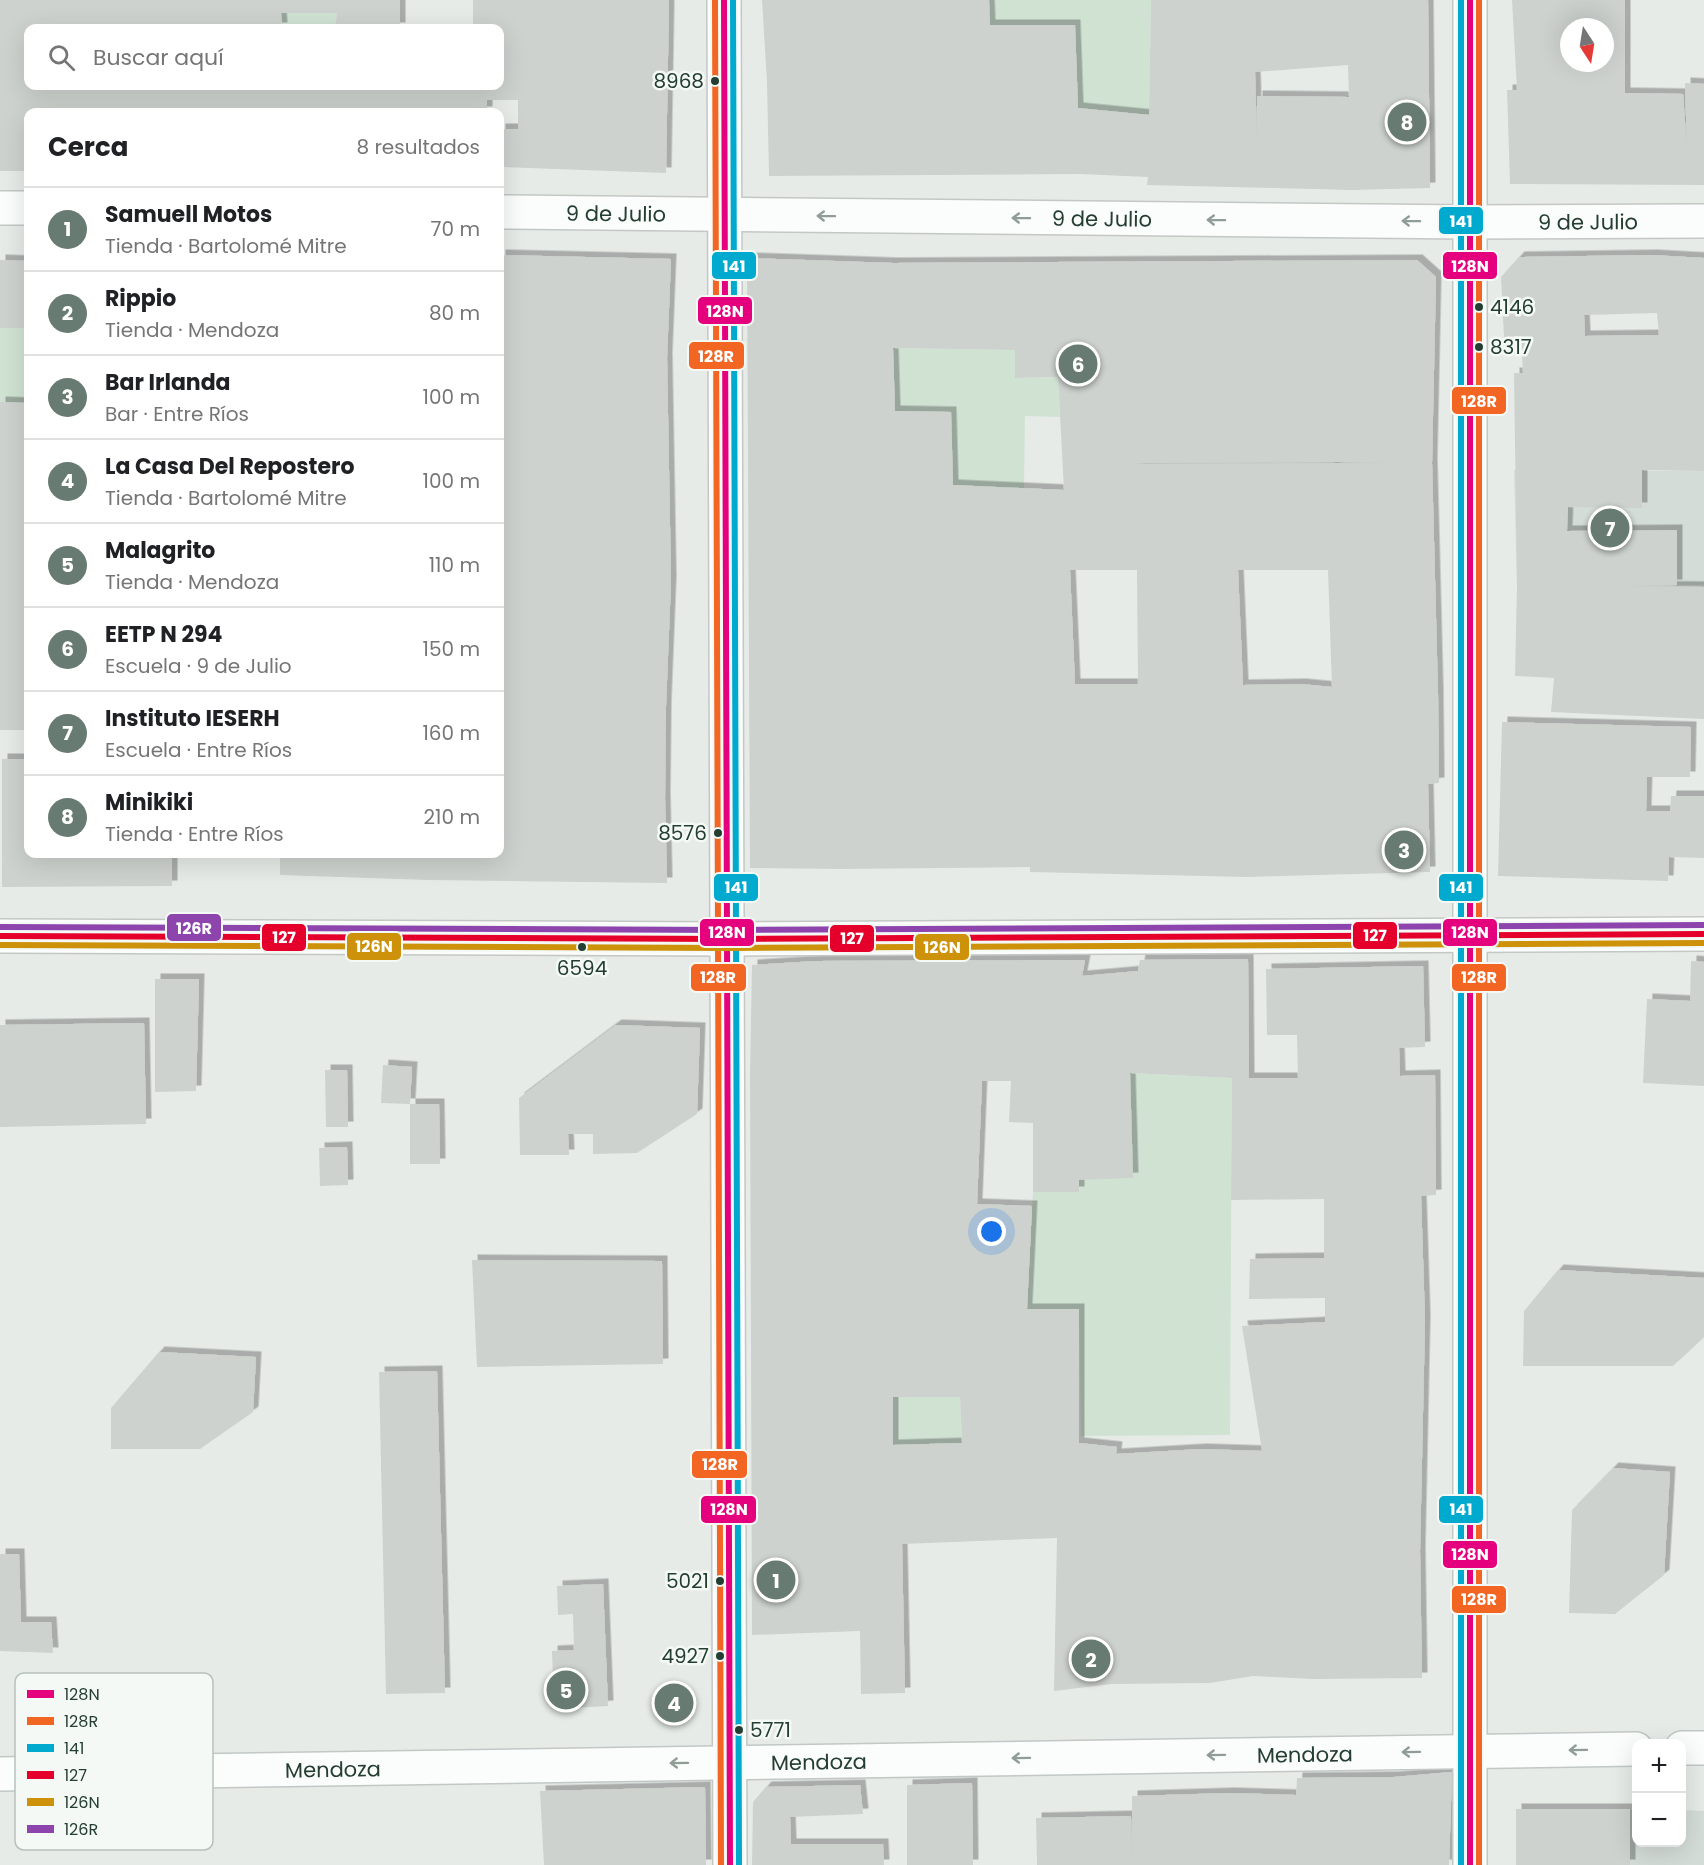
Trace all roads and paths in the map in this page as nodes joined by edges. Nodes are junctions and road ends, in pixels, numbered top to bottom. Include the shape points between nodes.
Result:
1 (724, 0) edge
2 (1470, 0) edge
3 (0, 207) edge
4 (24, 208) edge
5 (504, 213) edge
6 (725, 215) junction
7 (1704, 221) edge
8 (1469, 222) junction
9 (1704, 934) edge
10 (1471, 935) junction
11 (0, 936) edge
12 (728, 939) junction
13 (1686, 1748) edge
14 (1704, 1748) edge
15 (1632, 1749) edge
16 (1470, 1751) junction
17 (731, 1762) junction
18 (213, 1771) edge
19 (0, 1774) edge
20 (15, 1774) edge
21 (730, 1865) edge
22 (1470, 1865) edge

1 - 6 street
2 - 8 street
3 - 4 street
5 - 6 street, 9 de Julio
8 -> 6 street, 9 de Julio
6 - 12 street
7 - 8 street, 9 de Julio
8 - 10 street
9 - 10 street
10 - 12 street
10 - 16 street
11 - 12 street
12 - 17 street
13 - 14 street
15 -> 16 street, Mendoza
16 -> 17 street, Mendoza
16 - 22 street
17 -> 18 street, Mendoza
17 - 21 street
20 -> 19 street, Mendoza

